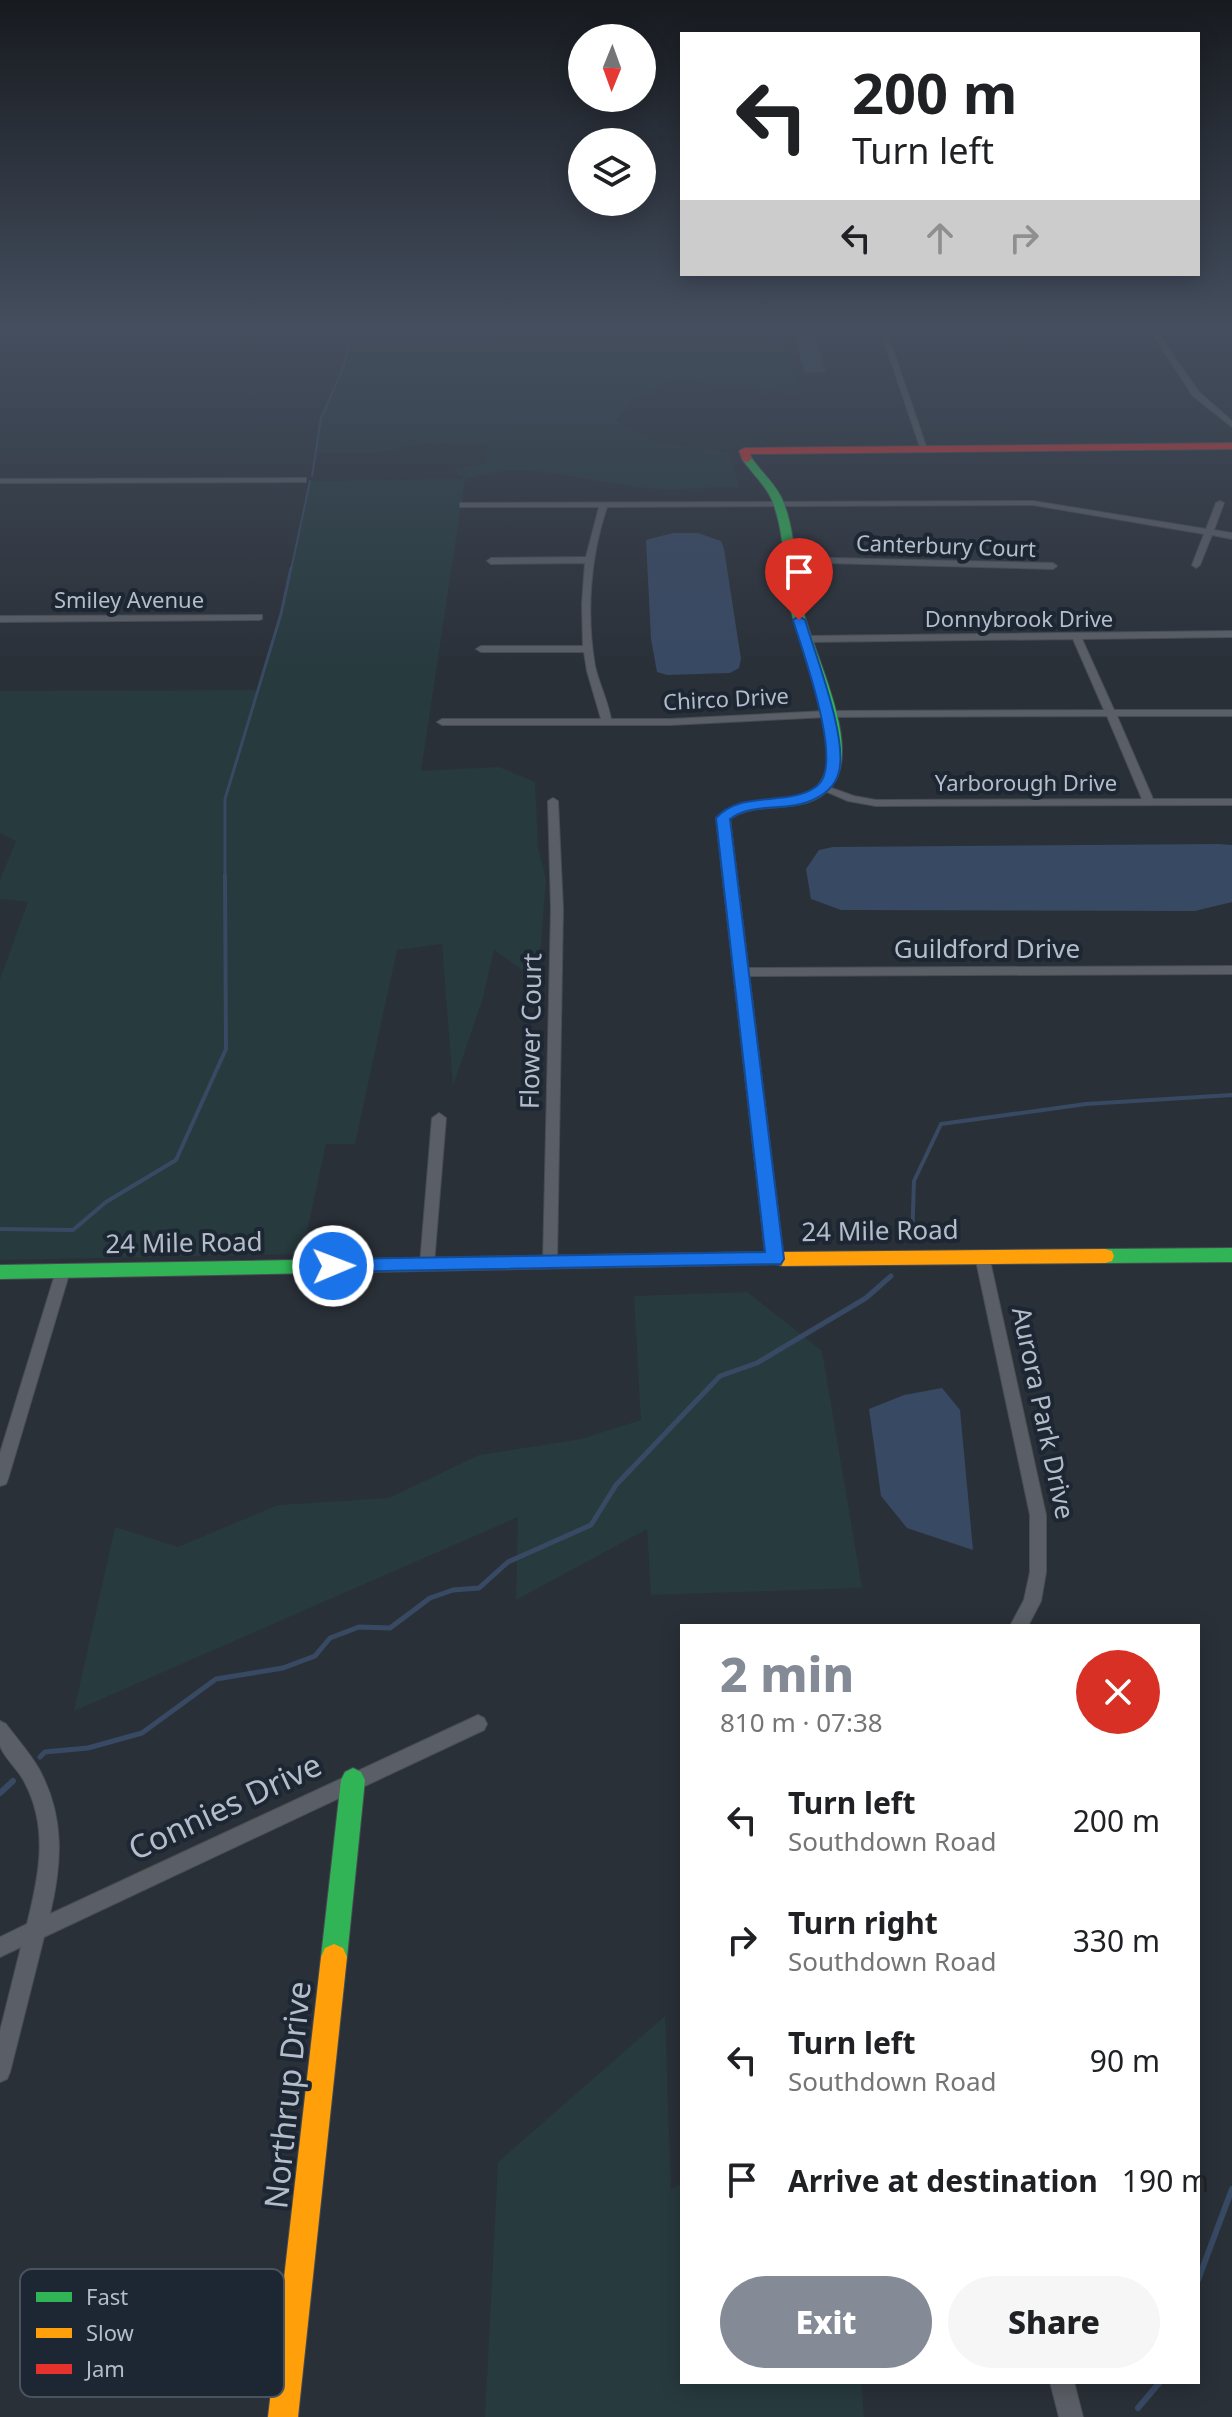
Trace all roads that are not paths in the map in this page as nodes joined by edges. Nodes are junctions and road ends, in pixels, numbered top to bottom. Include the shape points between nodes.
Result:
1 (922, 442) edge
2 (1232, 446) edge
3 (924, 447) junction
4 (303, 480) dead end
5 (0, 481) edge
6 (1220, 503) dead end
7 (463, 505) dead end
8 (604, 505) junction
9 (779, 505) junction
10 (1209, 532) junction
11 (1232, 536) edge
12 (589, 560) junction
13 (790, 560) junction
14 (491, 561) dead end
15 (1196, 565) dead end
16 (1053, 566) dead end
17 (259, 617) dead end
18 (0, 619) edge
19 (1232, 634) edge
20 (1077, 637) junction
21 (807, 639) junction
22 (481, 649) dead end
23 (589, 649) junction
24 (1108, 712) junction
25 (1232, 713) edge
26 (827, 714) junction
27 (442, 722) dead end
28 (606, 722) junction
29 (823, 788) junction
30 (553, 801) dead end
31 (1149, 802) junction
32 (1232, 802) edge
33 (1232, 970) edge
34 (741, 972) junction
35 (439, 1118) dead end
36 (982, 1256) junction
37 (775, 1259) junction
38 (1230, 1260) edge
39 (550, 1263) junction
40 (427, 1264) junction
41 (63, 1271) junction
42 (0, 1272) edge
43 (0, 1479) edge
44 (1020, 1624) edge
45 (478, 1724) dead end
46 (0, 1730) edge
47 (353, 1780) junction
48 (33, 1932) junction
49 (0, 1947) edge
50 (0, 2072) edge
51 (1063, 2384) edge
52 (283, 2417) edge
53 (1071, 2417) edge

1 - 3 street
2 - 3 street
3 - 9 street via 746,449 745,456
4 - 5 street
6 - 10 street
7 - 8 street
8 - 9 street
8 - 12 street
9 - 10 street via 1045,504
9 - 13 street
10 - 11 street
10 - 15 street
12 - 14 street
12 - 23 street
13 - 16 street, Canterbury Court
13 - 21 street
17 - 18 street, Smiley Avenue
19 - 20 street, Donnybrook Drive
20 - 21 street, Donnybrook Drive
20 - 24 street
21 - 26 street
22 - 23 street
23 - 28 street
24 - 25 street, Chirco Drive
24 - 26 street, Chirco Drive
24 - 31 street
26 - 28 street, Chirco Drive
26 - 29 street via 834,764
27 - 28 street, Chirco Drive
29 - 31 street, Yarborough Drive via 876,803
29 - 34 street via 791,802 745,806 725,814
30 - 39 street, Flower Court via 557,909
31 - 32 street, Yarborough Drive
33 - 34 street, Guildford Drive
34 - 37 street
35 - 40 street
36 - 37 street, 24 Mile Road
36 - 38 street, 24 Mile Road
36 - 44 street, Aurora Park Drive via 1040,1542 1032,1601
37 - 39 street, 24 Mile Road
39 - 40 street, 24 Mile Road
40 - 41 street, 24 Mile Road
41 - 42 street, 24 Mile Road
41 - 43 street
45 - 47 street, Connies Drive
46 - 48 street via 32,1776 46,1812 51,1851
47 - 48 street, Connies Drive
47 - 52 street, Northrup Drive
48 - 49 street, Connies Drive
48 - 50 street
51 - 53 street

